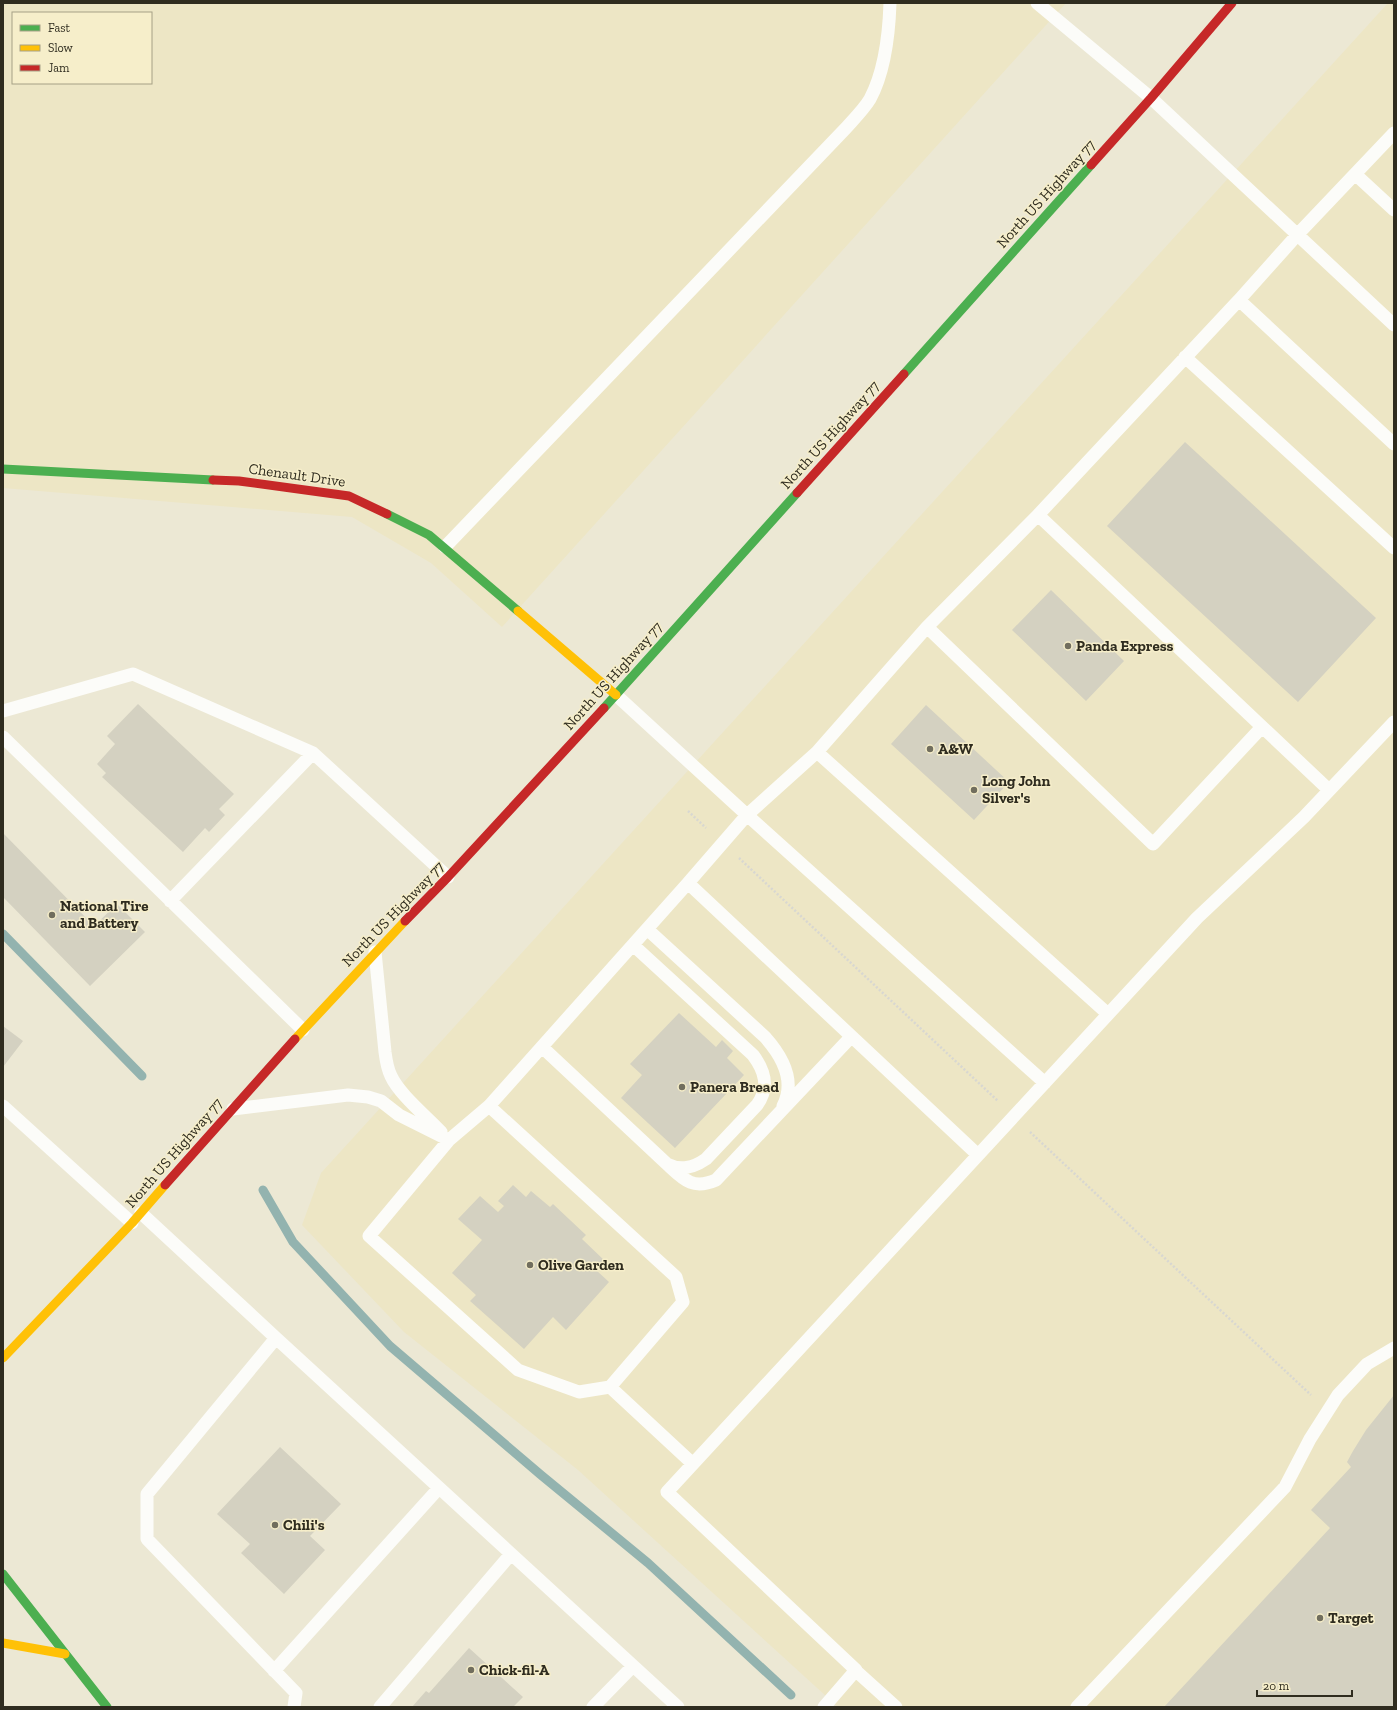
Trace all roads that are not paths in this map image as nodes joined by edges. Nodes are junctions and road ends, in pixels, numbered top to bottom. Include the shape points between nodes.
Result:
1 (890, 3) edge
2 (1037, 3) edge
3 (1232, 3) edge
4 (1150, 98) junction
5 (1394, 133) edge
6 (1355, 174) junction
7 (1394, 210) edge
8 (1298, 234) junction
9 (1239, 300) junction
10 (1394, 325) edge
11 (1185, 357) junction
12 (1394, 444) edge
13 (3, 469) edge
14 (1038, 515) junction
15 (445, 547) junction
16 (1394, 548) edge
17 (927, 627) junction
18 (616, 695) junction
19 (3, 711) edge
20 (1394, 722) edge
21 (1262, 727) junction
22 (3, 737) edge
23 (817, 752) junction
24 (313, 753) junction
25 (1329, 790) junction
26 (747, 815) junction
27 (448, 878) junction
28 (688, 883) junction
29 (170, 901) junction
30 (647, 929) junction
31 (633, 945) junction
32 (375, 952) junction
33 (1108, 1014) junction
34 (303, 1030) junction
35 (851, 1037) junction
36 (542, 1046) junction
37 (1045, 1083) junction
38 (489, 1106) junction
39 (4, 1109) edge
40 (231, 1109) junction
41 (778, 1115) junction
42 (449, 1140) junction
43 (978, 1155) junction
44 (666, 1164) junction
45 (141, 1213) junction
46 (132, 1223) junction
47 (276, 1338) junction
48 (1394, 1348) edge
49 (3, 1358) edge
50 (610, 1386) junction
51 (693, 1464) junction
52 (439, 1488) junction
53 (511, 1554) junction
54 (3, 1574) edge
55 (3, 1643) edge
56 (66, 1654) junction
57 (633, 1666) junction
58 (855, 1670) junction
59 (274, 1671) junction
60 (107, 1707) edge
61 (294, 1707) edge
62 (380, 1707) edge
63 (593, 1707) edge
64 (678, 1707) edge
65 (824, 1707) edge
66 (896, 1707) edge
67 (1076, 1707) edge

1 - 15 lane via 879,79 869,100 846,128
2 - 4 lane
3 - 4 main road, North US Highway 77
4 - 8 lane
4 - 18 main road, North US Highway 77
5 - 6 lane
6 - 7 lane
6 - 8 lane
8 - 9 lane
8 - 10 lane
9 - 11 lane
9 - 12 lane
11 - 14 lane
11 - 16 lane
13 - 15 main road, Chenault Drive via 238,481 349,496 429,535
14 - 17 lane
14 - 21 lane
15 - 18 main road, Chenault Drive
17 - 21 lane via 1154,844
17 - 23 lane
18 - 26 lane
18 - 27 main road, North US Highway 77
19 - 24 lane via 133,674
20 - 25 lane
21 - 25 lane
22 - 29 lane
23 - 26 lane
23 - 33 lane
24 - 27 lane
24 - 29 lane
25 - 33 lane via 1304,817 1196,918
26 - 28 lane
26 - 37 lane
27 - 32 main road, North US Highway 77
28 - 30 lane
28 - 35 lane
29 - 34 lane
30 - 31 lane
30 - 41 lane via 776,1049 785,1068 788,1091
31 - 36 lane
31 - 44 lane via 753,1055 764,1074 765,1085 761,1100 706,1159 696,1166 686,1168
32 - 34 main road, North US Highway 77
32 - 42 lane via 385,1052 391,1077 398,1088
33 - 37 lane
34 - 40 main road, North US Highway 77
35 - 41 lane
35 - 43 lane
36 - 38 lane
36 - 44 lane
37 - 43 lane
38 - 42 lane
38 - 50 lane via 676,1277 683,1302
39 - 46 lane
40 - 42 lane via 348,1094 381,1101 399,1115
40 - 45 main road, North US Highway 77
41 - 44 lane via 716,1180 707,1184 685,1181
42 - 50 lane via 369,1236 518,1370 579,1392
43 - 51 lane
45 - 46 main road, North US Highway 77
45 - 47 lane
46 - 49 main road, North US Highway 77
47 - 52 lane
47 - 59 lane via 147,1494 147,1539
48 - 67 lane via 1368,1364 1338,1395 1310,1439 1285,1487
50 - 51 lane
51 - 58 lane via 667,1492
52 - 53 lane
52 - 59 lane
53 - 57 lane
53 - 62 lane
54 - 56 main road
55 - 56 main road
56 - 60 main road
57 - 63 lane
57 - 64 lane
58 - 65 lane
58 - 66 lane
59 - 61 lane via 296,1693

